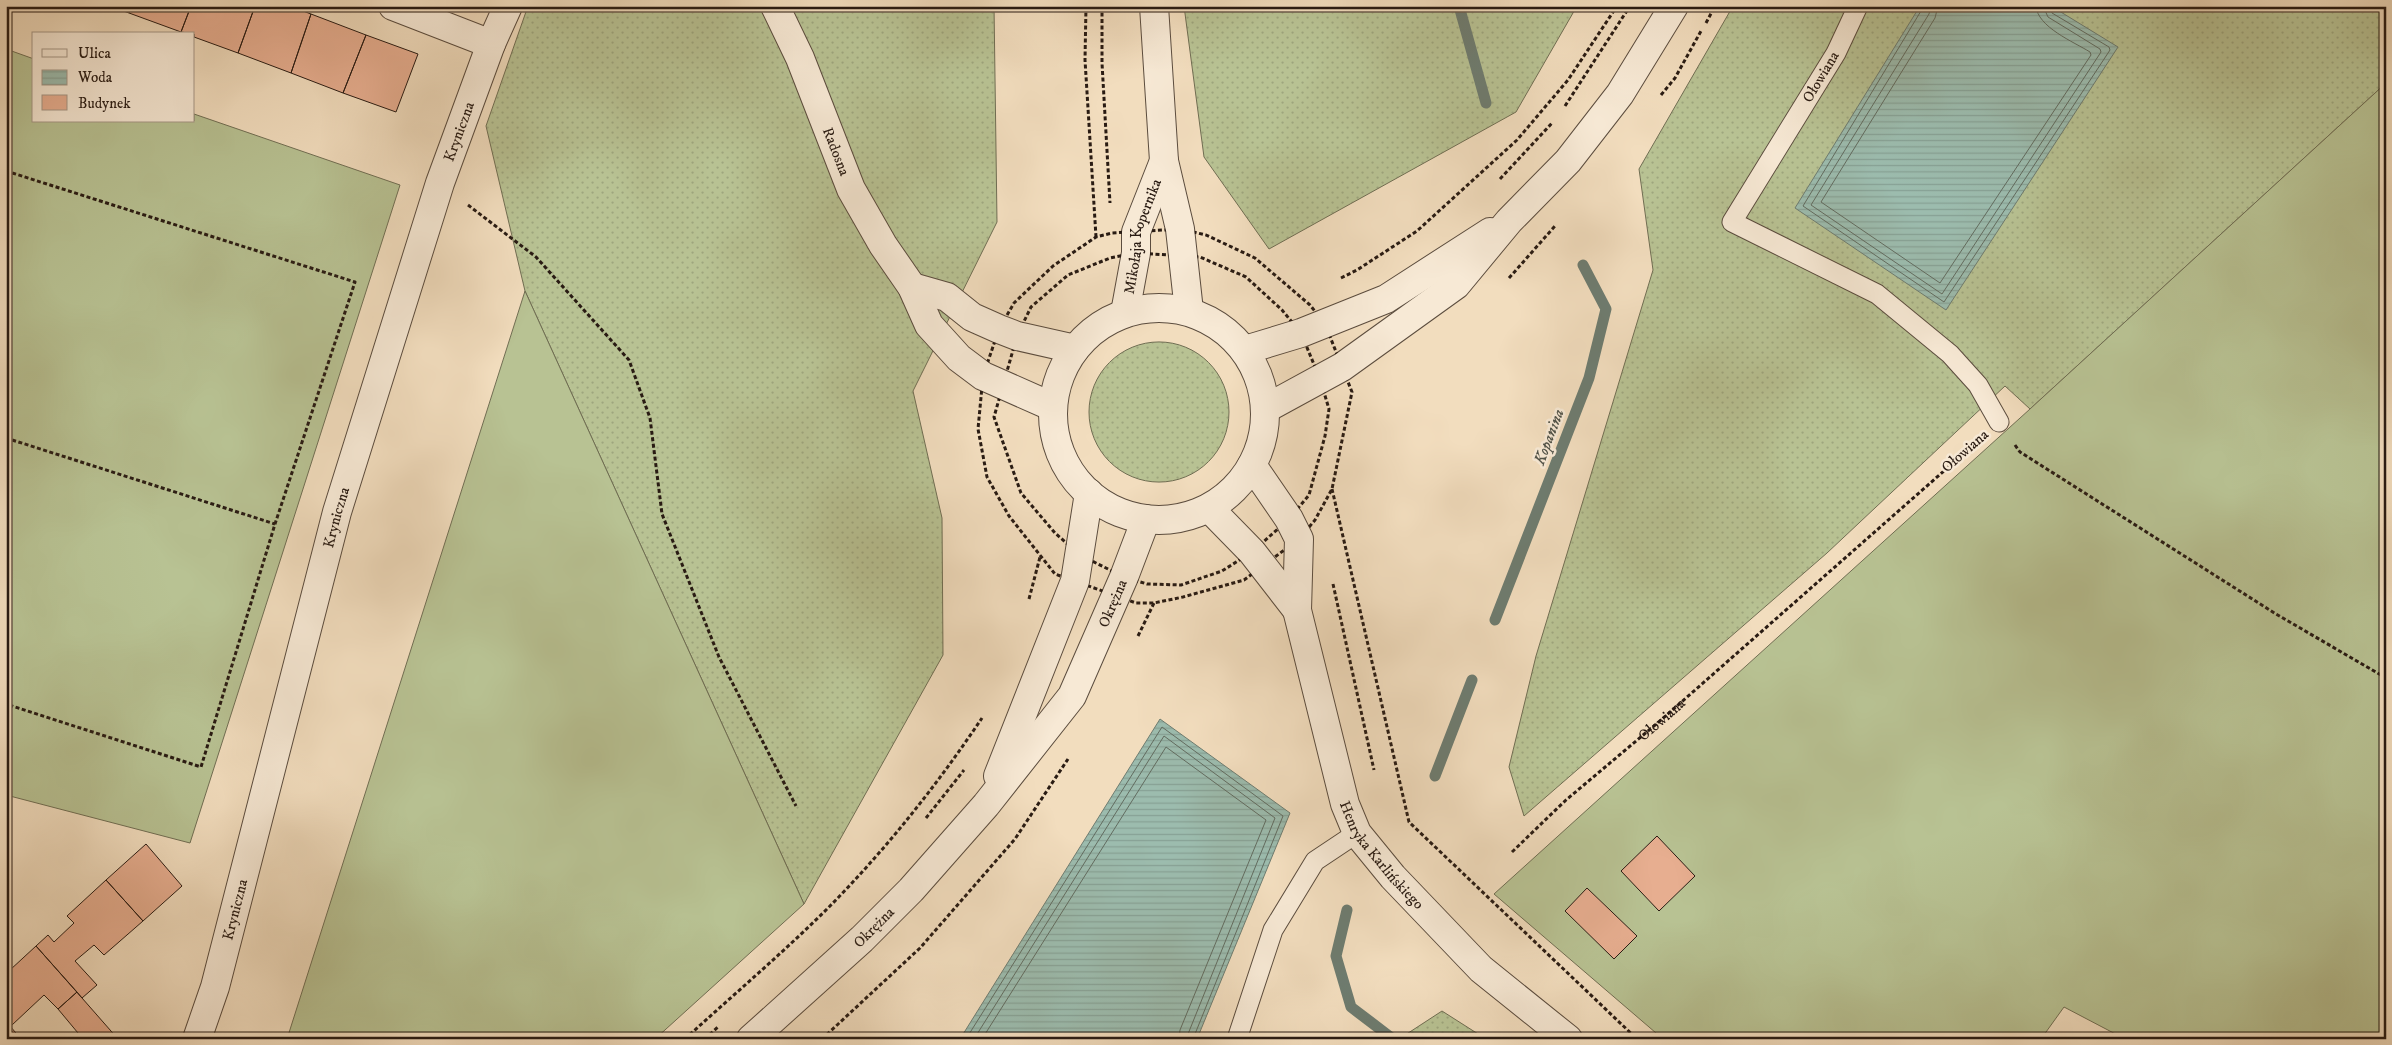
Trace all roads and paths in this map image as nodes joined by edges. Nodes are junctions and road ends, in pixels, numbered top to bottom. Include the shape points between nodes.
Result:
1 (393, 6) edge
2 (508, 6) edge
3 (775, 6) edge
4 (1086, 6) edge
5 (1102, 6) edge
6 (1154, 6) edge
7 (1617, 6) edge
8 (1630, 6) edge
9 (1674, 6) edge
10 (1858, 6) edge
11 (491, 44) junction
12 (1563, 109) dead end
13 (1557, 117) dead end
14 (1164, 161) junction
15 (6, 171) edge
16 (440, 183) junction
17 (1494, 185) dead end
18 (1110, 204) dead end
19 (1509, 221) junction
20 (1111, 223) dead end
21 (1180, 229) junction
22 (1124, 232) junction
23 (1096, 237) junction
24 (1111, 241) dead end
25 (1110, 249) dead end
26 (1110, 258) dead end
27 (1334, 282) dead end
28 (912, 287) junction
29 (1304, 293) dead end
30 (1296, 294) junction
31 (1301, 306) dead end
32 (1292, 308) dead end
33 (1282, 310) dead end
34 (1189, 311) junction
35 (1125, 313) junction
36 (1318, 314) junction
37 (999, 329) junction
38 (1075, 348) junction
39 (1245, 350) junction
40 (1342, 366) junction
41 (983, 376) junction
42 (1053, 407) junction
43 (1265, 409) junction
44 (1999, 422) junction
45 (6, 438) edge
46 (1252, 465) junction
47 (1332, 489) junction
48 (1088, 493) junction
49 (1309, 495) dead end
50 (1311, 504) dead end
51 (1209, 508) junction
52 (1313, 512) dead end
53 (1146, 519) junction
54 (275, 524) junction
55 (1311, 529) junction
56 (1055, 533) dead end
57 (1055, 541) dead end
58 (1040, 557) junction
59 (1264, 567) junction
60 (1331, 575) dead end
61 (1059, 576) junction
62 (1115, 597) junction
63 (1029, 601) dead end
64 (1297, 610) junction
65 (2386, 678) edge
66 (6, 704) edge
67 (983, 717) dead end
68 (968, 764) dead end
69 (1374, 770) dead end
70 (986, 805) junction
71 (796, 806) dead end
72 (921, 824) dead end
73 (1357, 833) junction
74 (1512, 852) dead end
75 (725, 1020) dead end
76 (197, 1039) edge
77 (685, 1039) edge
78 (705, 1039) edge
79 (751, 1039) edge
80 (1237, 1039) edge
81 (1568, 1039) edge
82 (1637, 1039) edge

1 - 11 street
2 - 11 street, Kryniczna
3 - 28 street, Radosna via 800,58 851,189
4 - 23 path via 1085,60
5 - 18 path
6 - 14 street, Mikołaja Kopernika
7 - 27 path via 1568,80 1517,140 1417,231
8 - 12 path
9 - 19 street via 1614,102 1568,161
10 - 44 lane, Ołowiana via 1836,53 1732,222 1877,294 1950,354 1978,385
11 - 16 street, Kryniczna
13 - 17 path
14 - 21 street, Mikołaja Kopernika
14 - 22 street, Mikołaja Kopernika
15 - 54 path via 356,282
16 - 71 path via 536,257 629,360 650,418 662,514 719,657
16 - 76 street, Kryniczna via 337,512 215,987
19 - 36 street via 1386,299
19 - 40 street via 1456,285
20 - 22 path
21 - 22 path
21 - 30 path via 1206,235 1255,258
21 - 34 street, Mikołaja Kopernika
22 - 23 path
22 - 24 path
22 - 35 street, Mikołaja Kopernika via 1136,253
23 - 37 path via 1053,266 1014,303
25 - 26 path
28 - 37 street via 947,297 972,317
28 - 41 street, Radosna via 929,325 959,358
29 - 30 path
30 - 36 path
31 - 36 path
32 - 33 path
34 - 35 street via 1155,307
34 - 39 street via 1220,326
35 - 38 street via 1097,327
36 - 39 street
36 - 40 path
37 - 38 street
37 - 41 path
38 - 42 street via 1060,376
39 - 43 street via 1260,380
40 - 43 street
40 - 47 path via 1352,392
41 - 42 street, Radosna
41 - 58 path via 978,429 986,477 1008,516
42 - 48 street via 1059,447 1068,469
43 - 46 street via 1263,438
44 - 65 path via 2020,452 2276,614
44 - 74 path, Ołowiana via 1662,720 1566,800
45 - 54 path
46 - 51 street via 1235,488
46 - 55 street, Henryka Karlińskiego via 1289,519
47 - 55 path
47 - 82 path via 1409,822
48 - 53 street via 1115,511
48 - 61 street, Okrężna
49 - 50 path
51 - 53 street via 1178,518
51 - 59 street, Henryka Karlińskiego
52 - 55 path
53 - 62 street, Okrężna
54 - 66 path via 201,767
55 - 59 path
55 - 64 street, Henryka Karlińskiego
56 - 57 path
58 - 61 path
58 - 63 path
59 - 62 path via 1244,580 1154,603 1136,604
59 - 64 street, Henryka Karlińskiego
60 - 69 path
61 - 62 path
61 - 70 street, Okrężna
62 - 70 street, Okrężna via 1072,696
64 - 73 street, Henryka Karlińskiego via 1345,804
67 - 77 path via 945,774 883,849 830,906
68 - 72 path
70 - 79 street, Okrężna via 862,939
73 - 80 lane via 1315,862 1273,930
73 - 81 street, Henryka Karlińskiego via 1393,877 1481,969
75 - 78 path

